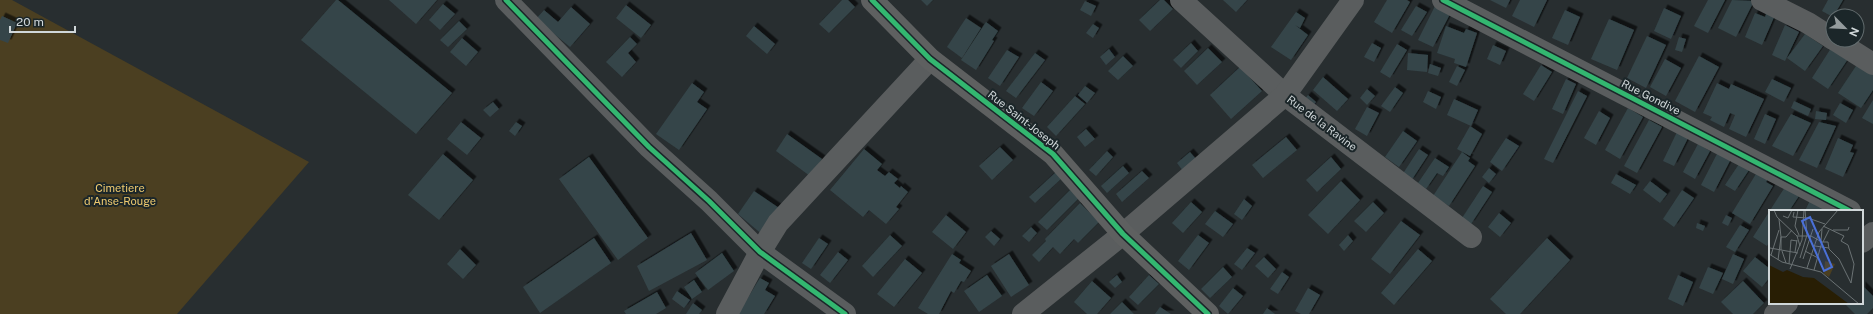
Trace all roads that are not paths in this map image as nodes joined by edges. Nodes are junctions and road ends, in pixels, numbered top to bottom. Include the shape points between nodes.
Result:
1 (506, 0) edge
2 (872, 0) edge
3 (1181, 0) edge
4 (1353, 0) edge
5 (1443, 0) edge
6 (1762, 0) edge
7 (1825, 33) edge
8 (1848, 48) edge
9 (930, 59) junction
10 (1873, 64) edge
11 (1285, 95) junction
12 (1848, 210) edge
13 (1863, 218) edge
14 (1873, 223) edge
15 (1873, 233) edge
16 (1123, 234) junction
17 (1470, 237) dead end
18 (1863, 241) edge
19 (760, 252) junction
20 (1786, 304) edge
21 (727, 314) edge
22 (845, 314) edge
23 (1023, 314) edge
24 (1208, 314) edge
25 (1775, 314) edge

1 - 19 street via 649,147 709,201
2 - 9 street, Rue Saint-Joseph
3 - 11 street, Rue de la Ravine
4 - 11 street
5 - 12 street, Rue Gondive
6 - 7 street
8 - 10 street
9 - 16 street, Rue Saint-Joseph via 1053,154
9 - 19 street via 778,223
11 - 16 street
11 - 17 street, Rue de la Ravine
13 - 14 street
15 - 18 street
16 - 23 street
16 - 24 street, Rue Saint-Joseph
19 - 21 street
19 - 22 street
20 - 25 street

